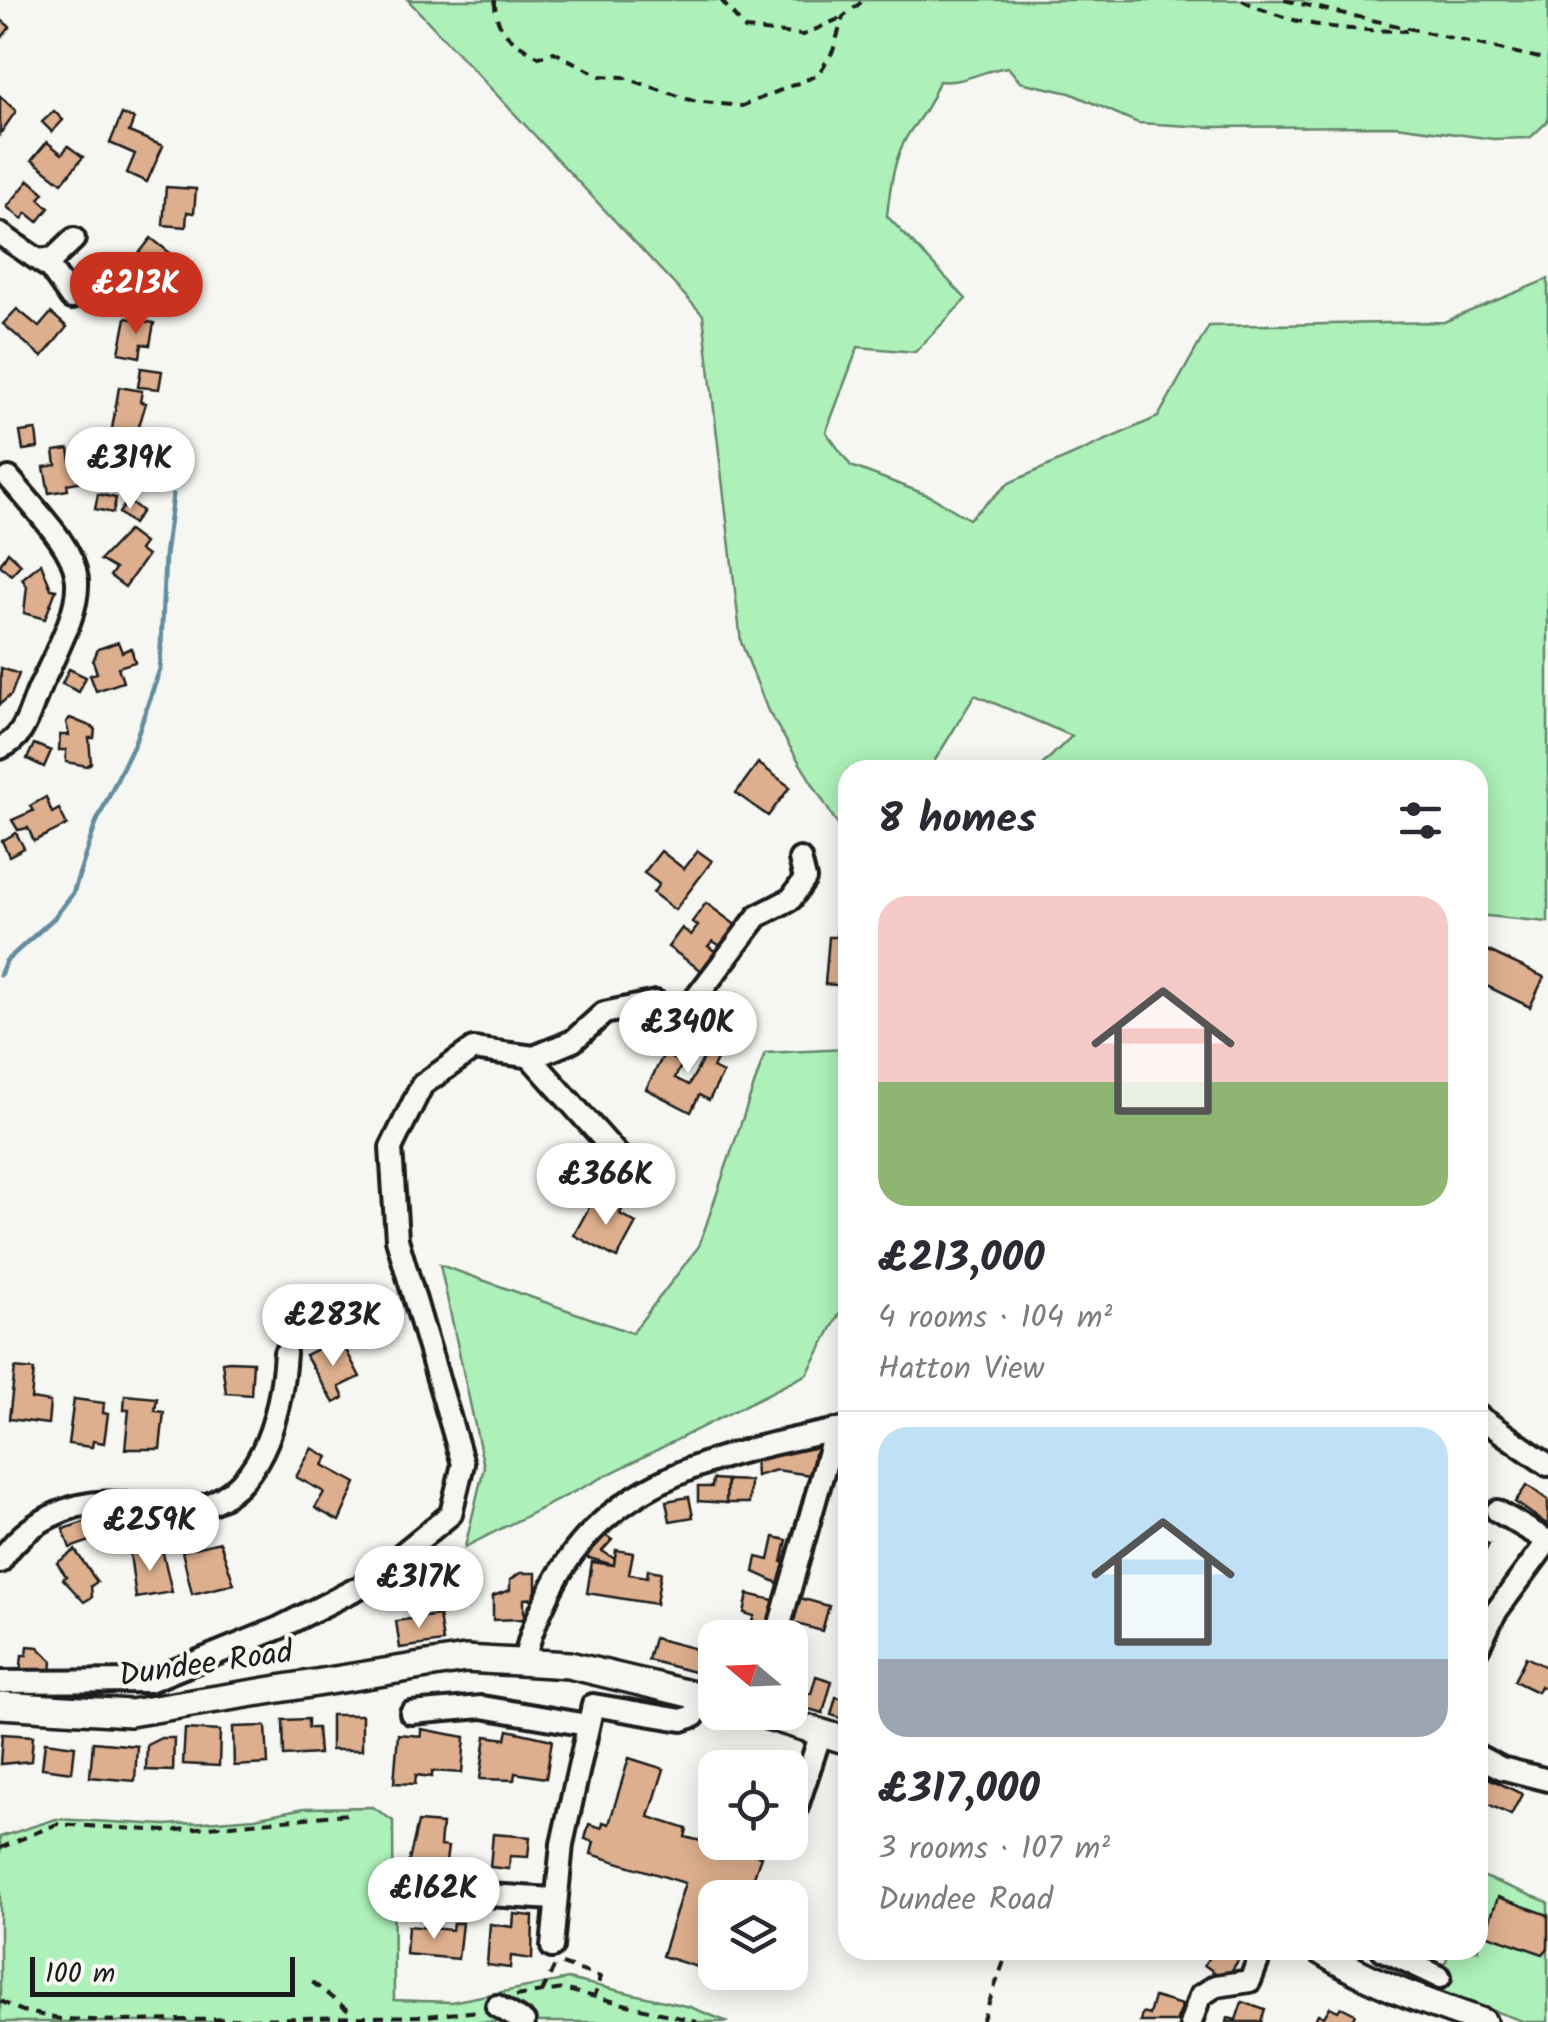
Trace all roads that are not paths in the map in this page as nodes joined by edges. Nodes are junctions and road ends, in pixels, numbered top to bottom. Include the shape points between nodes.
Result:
1 (0, 234) edge
2 (74, 239) dead end
3 (40, 260) junction
4 (71, 298) dead end
5 (10, 478) dead end
6 (0, 748) edge
7 (800, 859) dead end
8 (530, 1057) junction
9 (632, 1171) dead end
10 (285, 1353) dead end
11 (1488, 1423) edge
12 (838, 1430) edge
13 (838, 1439) edge
14 (1548, 1465) edge
15 (1497, 1511) dead end
16 (1548, 1541) edge
17 (0, 1562) edge
18 (782, 1620) edge
19 (1488, 1627) edge
20 (524, 1660) junction
21 (0, 1682) edge
22 (698, 1694) edge
23 (0, 1705) edge
24 (698, 1711) edge
25 (412, 1713) dead end
26 (587, 1725) junction
27 (808, 1729) edge
28 (821, 1733) junction
29 (838, 1738) edge
30 (1488, 1761) edge
31 (808, 1773) edge
32 (1548, 1780) edge
33 (471, 1894) dead end
34 (554, 1899) junction
35 (552, 1947) dead end
36 (1258, 1960) edge
37 (1334, 1960) edge
38 (1405, 1960) edge
39 (1440, 1977) dead end
40 (497, 2006) road end
41 (524, 2022) edge
42 (1192, 2022) edge
43 (1483, 2022) edge

1 - 3 street
2 - 3 street via 61,253
3 - 4 street
5 - 6 street via 66,544 79,590 26,725
7 - 8 street via 806,879 791,898 758,916 686,1011 676,1015 656,1002 604,1013 573,1040
8 - 9 street
8 - 21 street via 473,1049 422,1084 391,1148 397,1239 464,1464 451,1514 364,1585 278,1630 149,1681
10 - 17 street via 282,1404 266,1447 222,1496 187,1510 112,1502 40,1519
11 - 14 street
12 - 20 street via 735,1451 660,1481 615,1508 559,1573
13 - 18 street
15 - 16 street
16 - 19 street
20 - 22 main road, Dundee Road
20 - 23 main road, Dundee Road via 465,1659 130,1714
24 - 26 street via 682,1720 593,1705
25 - 26 street via 482,1706
26 - 34 street
27 - 28 main road
28 - 29 main road
28 - 31 street
30 - 32 street
33 - 34 street
34 - 35 street
36 - 42 street via 1250,1981 1200,1996
37 - 43 main road
38 - 39 street
40 - 41 street

